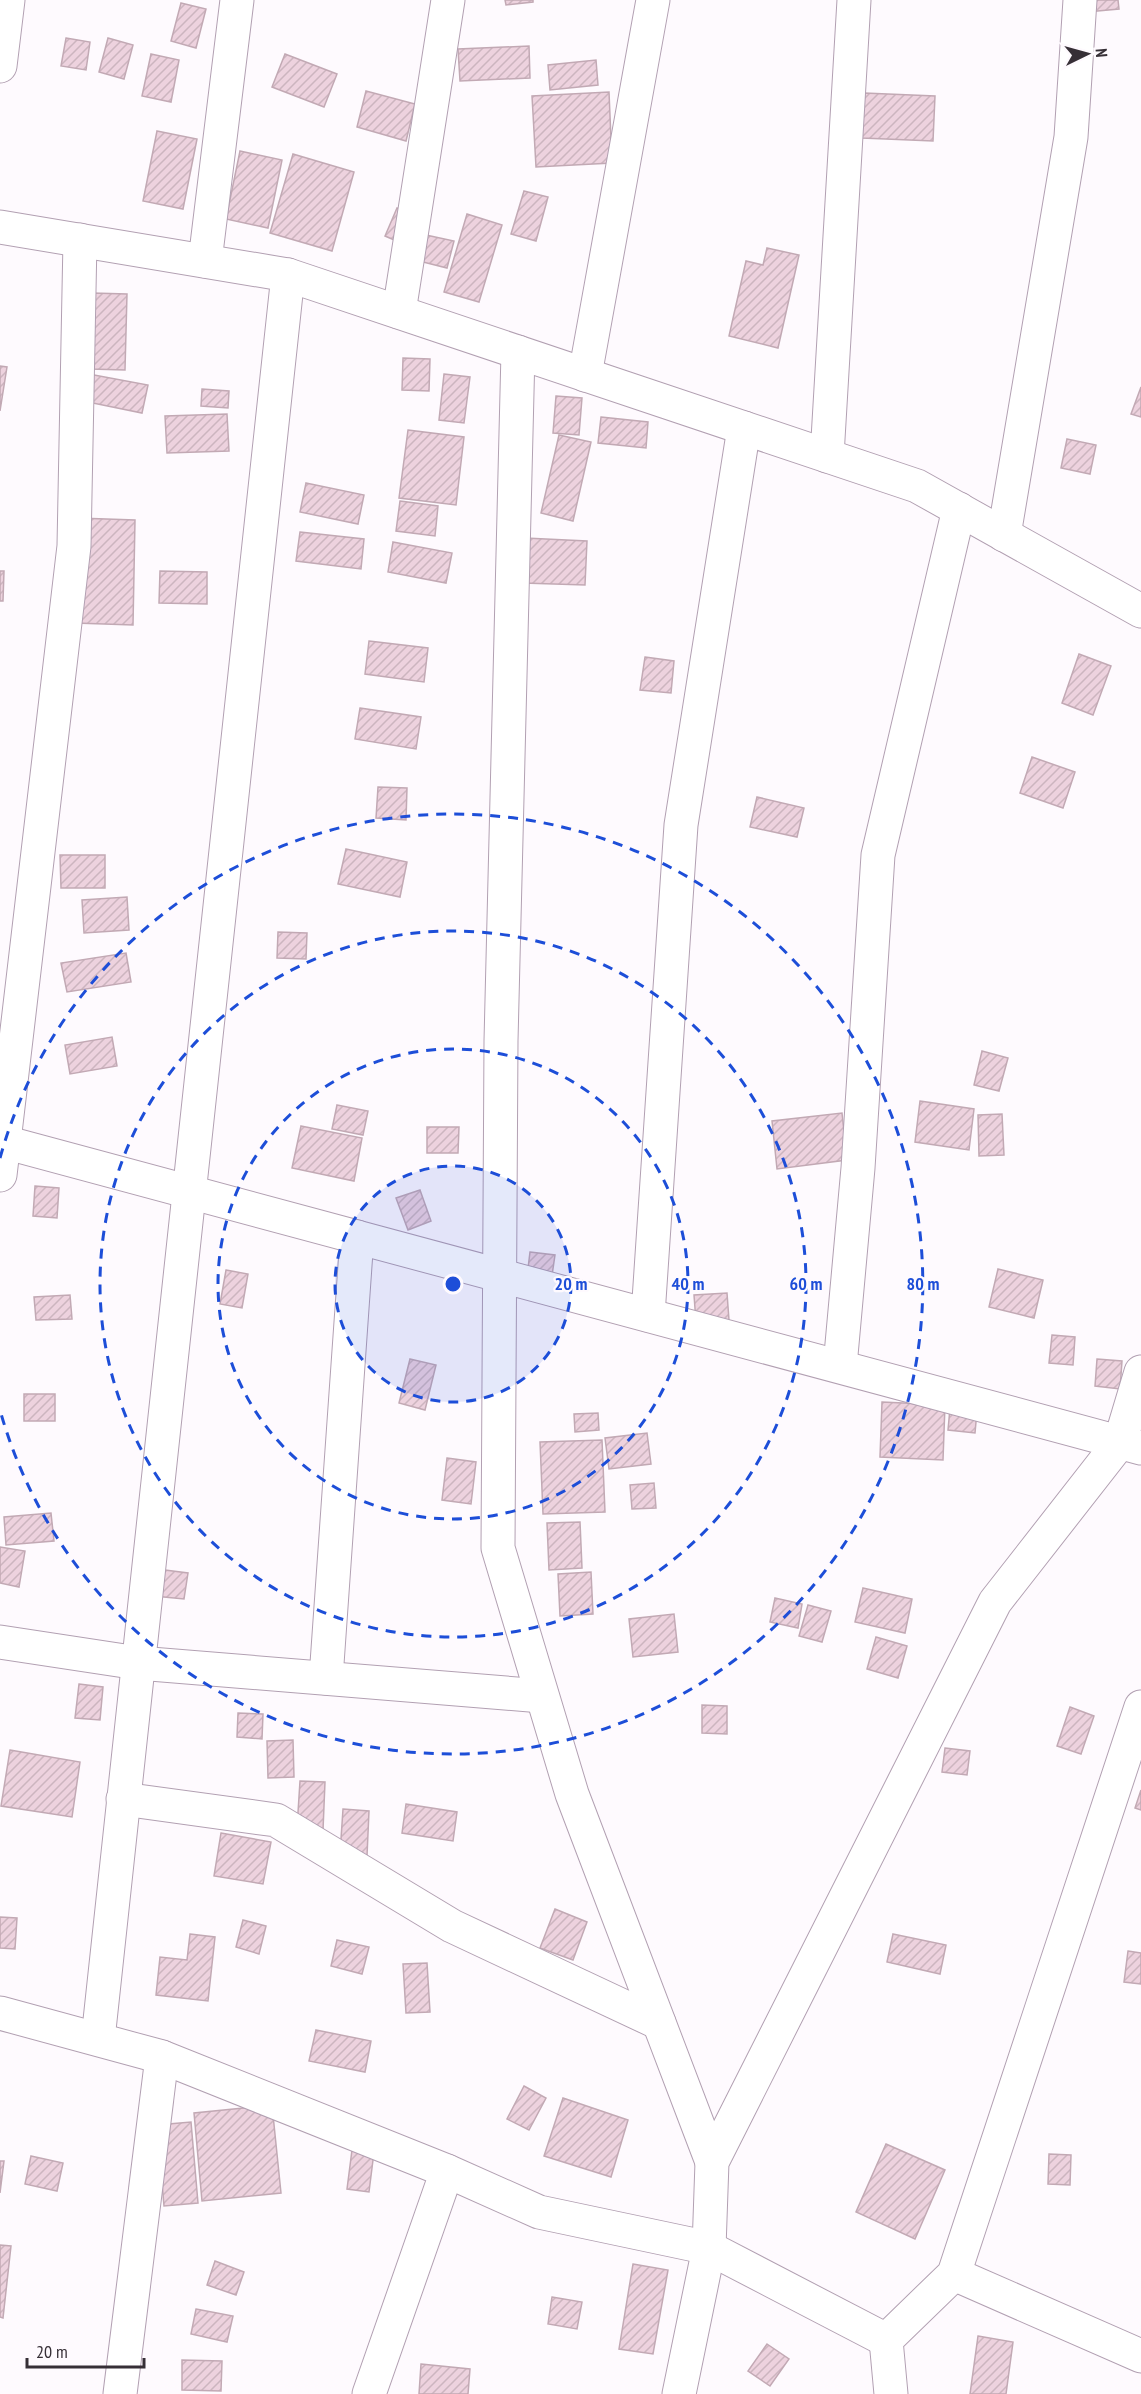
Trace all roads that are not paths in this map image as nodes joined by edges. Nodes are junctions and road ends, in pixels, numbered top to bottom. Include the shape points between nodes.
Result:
1 (8, 0) edge
2 (237, 0) edge
3 (448, 0) edge
4 (653, 0) edge
5 (854, 0) edge
6 (1080, 0) edge
7 (0, 66) edge
8 (0, 227) edge
9 (80, 240) junction
10 (205, 261) junction
11 (288, 275) junction
12 (399, 312) junction
13 (518, 352) junction
14 (585, 375) junction
15 (744, 428) junction
16 (827, 456) junction
17 (958, 509) junction
18 (1004, 535) junction
19 (1141, 611) edge
20 (2, 1141) edge
21 (0, 1175) edge
22 (188, 1191) junction
23 (357, 1237) junction
24 (648, 1315) junction
25 (840, 1366) junction
26 (1141, 1372) edge
27 (1130, 1445) edge
28 (0, 1642) edge
29 (138, 1663) junction
30 (326, 1678) junction
31 (542, 1696) junction
32 (1141, 1707) edge
33 (123, 1799) junction
34 (0, 2013) edge
35 (659, 2023) junction
36 (98, 2039) junction
37 (162, 2057) junction
38 (712, 2162) junction
39 (447, 2171) junction
40 (709, 2248) junction
41 (954, 2274) junction
42 (886, 2340) junction
43 (1141, 2356) edge
44 (120, 2394) edge
45 (369, 2394) edge
46 (679, 2394) edge
47 (891, 2394) edge

1 - 7 street
2 - 10 street
3 - 12 street
4 - 14 street
5 - 16 street
6 - 18 street via 1071,137
8 - 9 street
9 - 10 street
9 - 20 street via 74,546
10 - 11 street
11 - 12 street
11 - 22 street
12 - 13 street
13 - 14 street
13 - 31 street via 501,1041 498,1548
14 - 15 street
15 - 16 street
15 - 24 street via 681,825
16 - 17 street via 917,486
17 - 18 street
17 - 25 street via 878,855 858,1168
18 - 19 street
20 - 21 street
20 - 22 street
22 - 23 street
22 - 29 street
23 - 24 street
23 - 30 street
24 - 25 street
25 - 27 street
26 - 27 street
27 - 38 street via 995,1602
28 - 29 street
29 - 30 street
29 - 33 street
30 - 31 street
31 - 35 street via 572,1794
32 - 41 street
33 - 35 street via 276,1820 452,1926
33 - 36 street
34 - 36 street
35 - 38 street
36 - 37 street
37 - 39 street
37 - 44 street
38 - 40 street
39 - 40 street via 539,2212
39 - 45 street
40 - 42 street
40 - 46 street
41 - 42 street
41 - 43 street
42 - 47 street

